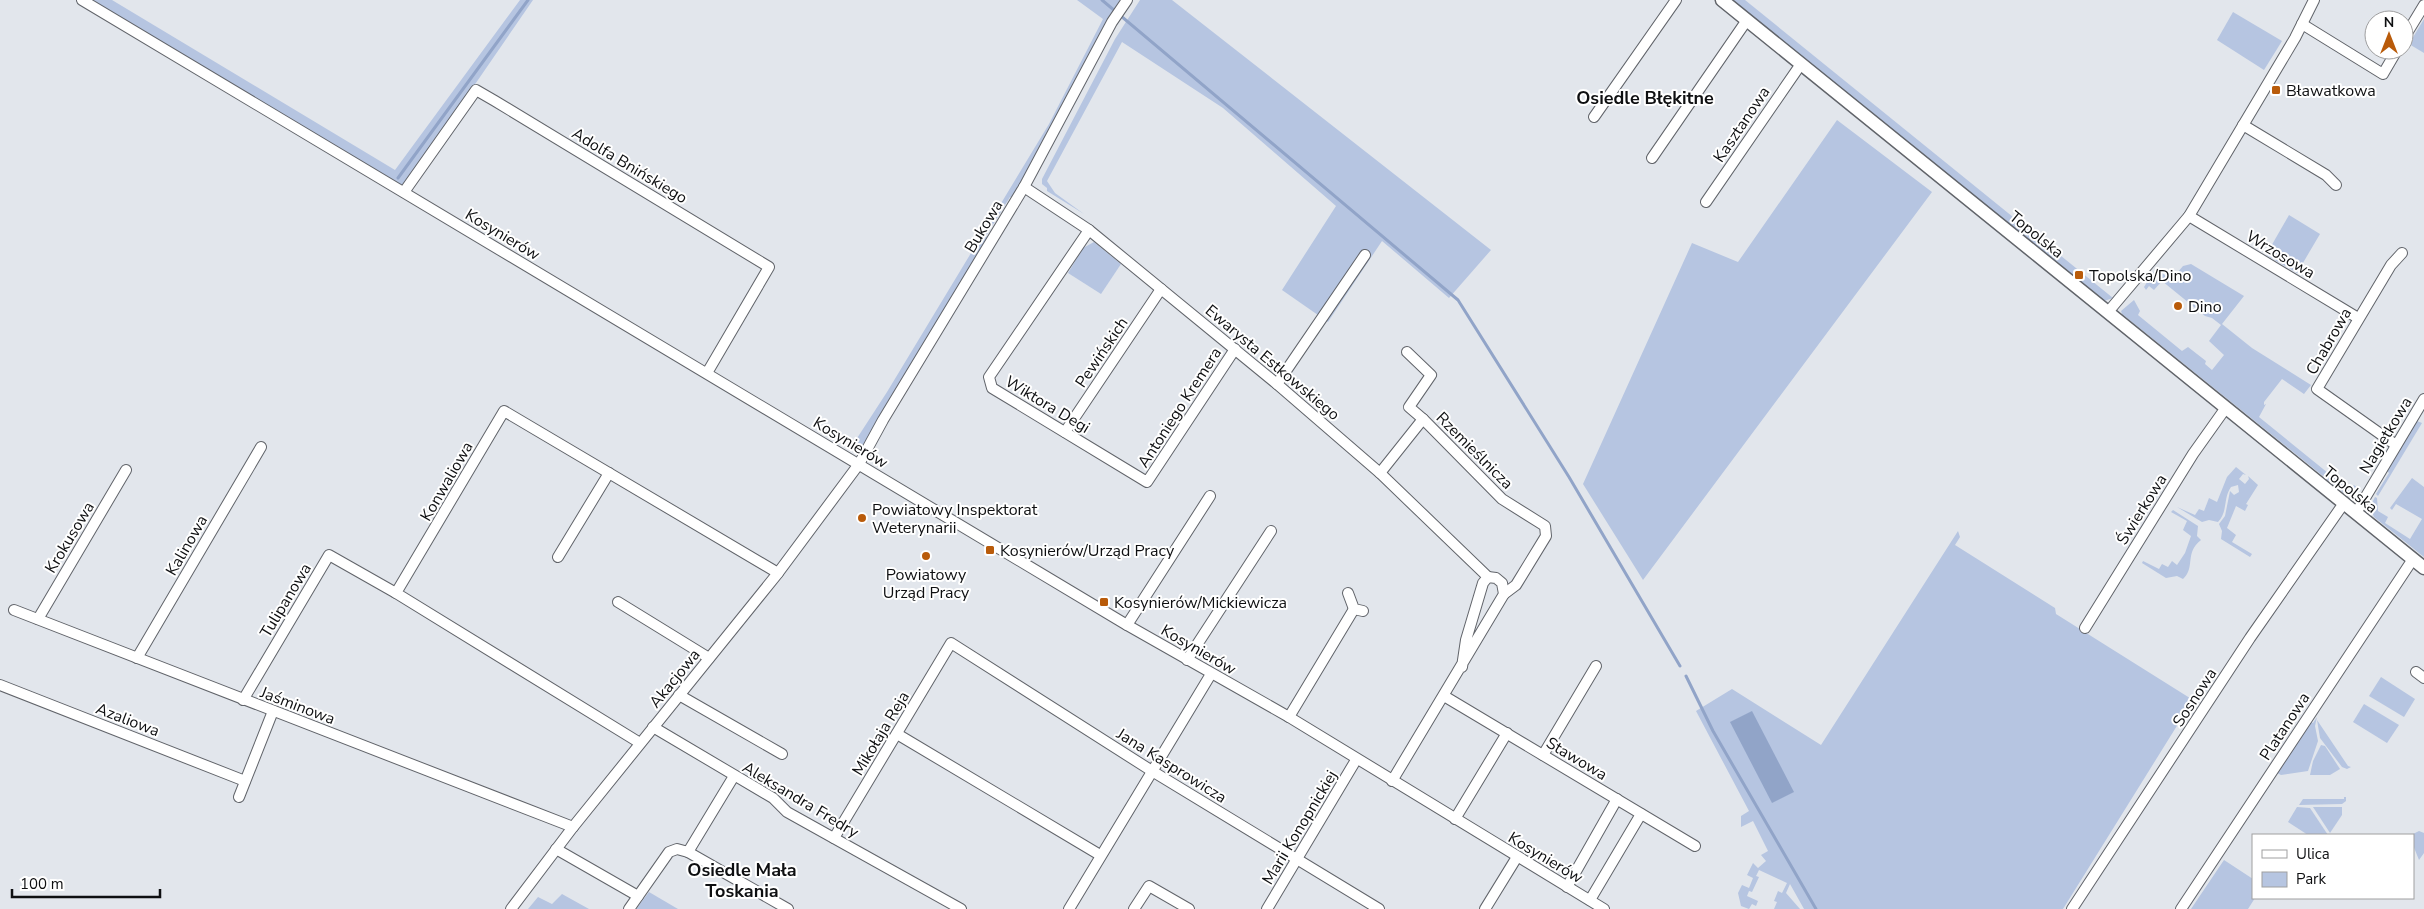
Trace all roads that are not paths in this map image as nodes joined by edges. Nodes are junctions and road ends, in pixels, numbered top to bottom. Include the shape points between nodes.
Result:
1 (82, 0) edge
2 (1676, 0) edge
3 (1722, 0) edge
4 (2314, 0) edge
5 (1125, 3) edge
6 (2424, 5) edge
7 (1747, 20) junction
8 (2414, 22) edge
9 (2302, 24) junction
10 (2391, 60) edge
11 (1801, 64) junction
12 (1594, 117) dead end
13 (2243, 126) junction
14 (1652, 158) dead end
15 (2336, 185) dead end
16 (1024, 188) junction
17 (404, 192) junction
18 (1706, 202) dead end
19 (2189, 216) junction
20 (1089, 230) junction
21 (2402, 253) dead end
22 (1365, 254) dead end
23 (1161, 289) junction
24 (2108, 312) junction
25 (2358, 318) junction
26 (1235, 348) junction
27 (1407, 352) dead end
28 (707, 374) junction
29 (1278, 384) junction
30 (2424, 399) edge
31 (2225, 409) junction
32 (1423, 419) junction
33 (1065, 432) junction
34 (2396, 445) junction
35 (261, 447) dead end
36 (859, 464) junction
37 (126, 470) dead end
38 (609, 473) junction
39 (1380, 473) junction
40 (1147, 482) joint
41 (1210, 496) dead end
42 (2344, 503) junction
43 (2356, 513) junction
44 (1272, 531) dead end
45 (558, 557) dead end
46 (2412, 559) junction
47 (2424, 568) edge
48 (778, 573) junction
49 (1488, 578) junction
50 (396, 593) junction
51 (1348, 593) dead end
52 (1504, 594) junction
53 (618, 602) dead end
54 (14, 610) dead end
55 (38, 619) junction
56 (1127, 625) junction
57 (2085, 628) dead end
58 (952, 643) joint
59 (137, 658) junction
60 (710, 658) junction
61 (1187, 660) junction
62 (1596, 666) dead end
63 (1462, 667) junction
64 (1211, 674) junction
65 (0, 685) edge
66 (679, 694) junction
67 (1444, 696) junction
68 (242, 700) junction
69 (272, 711) junction
70 (1288, 718) junction
71 (654, 727) junction
72 (1507, 733) junction
73 (897, 734) junction
74 (640, 743) junction
75 (782, 754) dead end
76 (1543, 755) junction
77 (1356, 760) junction
78 (1152, 772) junction
79 (734, 776) junction
80 (245, 781) junction
81 (1392, 781) junction
82 (239, 797) dead end
83 (1617, 799) junction
84 (1641, 814) junction
85 (1455, 820) junction
86 (572, 827) junction
87 (834, 838) junction
88 (1695, 846) dead end
89 (556, 848) junction
90 (688, 852) junction
91 (1100, 855) junction
92 (1517, 857) junction
93 (1296, 860) junction
94 (1567, 887) junction
95 (638, 896) junction
96 (1590, 900) junction
97 (511, 909) edge
98 (629, 909) edge
99 (788, 909) edge
100 (961, 909) edge
101 (1069, 909) edge
102 (1134, 909) edge
103 (1189, 909) edge
104 (1267, 909) edge
105 (1379, 909) edge
106 (1485, 909) edge
107 (1604, 909) edge
108 (2072, 909) edge
109 (2181, 909) edge

1 - 17 street, Kosynierów
2 - 12 street
3 - 7 street, Topolska
4 - 9 street
5 - 16 street, Bukowa
6 - 8 street
7 - 11 street, Topolska
7 - 14 street
9 - 10 street via 2382,74
9 - 13 street
11 - 18 street, Kasztanowa
11 - 24 street, Topolska
13 - 15 street via 2326,175
13 - 19 street
16 - 20 street, Ewarysta Estkowskiego
16 - 36 street, Bukowa
17 - 28 street, Kosynierów
17 - 28 street, Adolfa Bnińskiego via 476,90 495,101 769,267
19 - 24 street
19 - 25 street, Wrzosowa
20 - 23 street, Ewarysta Estkowskiego
20 - 33 street, Wiktora Degi via 989,377 992,388
21 - 25 street, Chabrowa
22 - 29 street
23 - 26 street, Ewarysta Estkowskiego
23 - 33 street, Pewińskich
24 - 31 street, Topolska
25 - 34 street, Chabrowa via 2317,389
26 - 29 street, Ewarysta Estkowskiego
26 - 40 street, Antoniego Kremera
27 - 32 street via 1431,375 1409,407
28 - 36 street, Kosynierów
29 - 39 street, Ewarysta Estkowskiego
30 - 34 street, Nagietkowa
31 - 42 street, Topolska
31 - 57 street, Świerkowa via 2193,454
32 - 39 street, Rzemieślnicza
32 - 52 street, Rzemieślnicza via 1502,499 1545,526 1546,536 1516,585
33 - 40 street, Wiktora Degi
34 - 43 street, Nagietkowa
35 - 59 street, Kalinowa
36 - 48 street, Akacjowa
36 - 56 street, Kosynierów
37 - 55 street, Krokusowa
38 - 45 street
38 - 48 street, Konwaliowa
38 - 50 street, Konwaliowa via 504,411
39 - 49 street, Ewarysta Estkowskiego
41 - 56 street
42 - 43 street, Topolska
42 - 108 street, Sosnowa via 2250,638
43 - 46 street, Topolska
44 - 61 street
46 - 47 street, Topolska
46 - 109 street, Platanowa
48 - 60 street, Akacjowa
49 - 52 street, Ewarysta Estkowskiego via 1502,582
49 - 63 street via 1476,599
50 - 68 street, Tulipanowa via 329,556
50 - 74 street
51 - 70 street via 1359,610
52 - 63 street
53 - 60 street
54 - 55 street, Jaśminowa
55 - 59 street, Jaśminowa
56 - 61 street, Kosynierów
58 - 73 street, Mikołaja Reja
58 - 78 street, Jana Kasprowicza
59 - 68 street, Jaśminowa
60 - 66 street, Akacjowa
61 - 64 street, Kosynierów
62 - 76 street
63 - 67 street
64 - 70 street, Kosynierów
64 - 78 street
65 - 80 street, Azaliowa
66 - 71 street, Akacjowa
66 - 75 street
67 - 72 street, Stawowa
67 - 81 street
68 - 69 street, Jaśminowa
69 - 80 street
69 - 86 street, Jaśminowa
70 - 77 street, Kosynierów
71 - 74 street, Akacjowa
71 - 79 street, Aleksandra Fredry
72 - 76 street, Stawowa
72 - 85 street
73 - 87 street, Mikołaja Reja
73 - 91 street
74 - 86 street, Akacjowa
76 - 83 street, Stawowa
77 - 81 street, Kosynierów
77 - 93 street, Marii Konopnickiej
78 - 91 street
78 - 93 street, Jana Kasprowicza
79 - 87 street, Aleksandra Fredry via 773,798 787,812
79 - 90 street
80 - 82 street
81 - 85 street, Kosynierów
83 - 84 street, Stawowa
83 - 94 street
84 - 88 street, Stawowa
84 - 96 street
85 - 92 street, Kosynierów
86 - 89 street, Akacjowa
87 - 100 street, Aleksandra Fredry
89 - 95 street
89 - 97 street, Akacjowa
90 - 95 street via 677,849 669,852
90 - 99 street
91 - 101 street
92 - 94 street, Kosynierów
92 - 106 street
93 - 104 street, Marii Konopnickiej
93 - 105 street, Jana Kasprowicza
94 - 96 street, Kosynierów
95 - 98 street
96 - 107 street, Kosynierów
102 - 103 street via 1149,886

